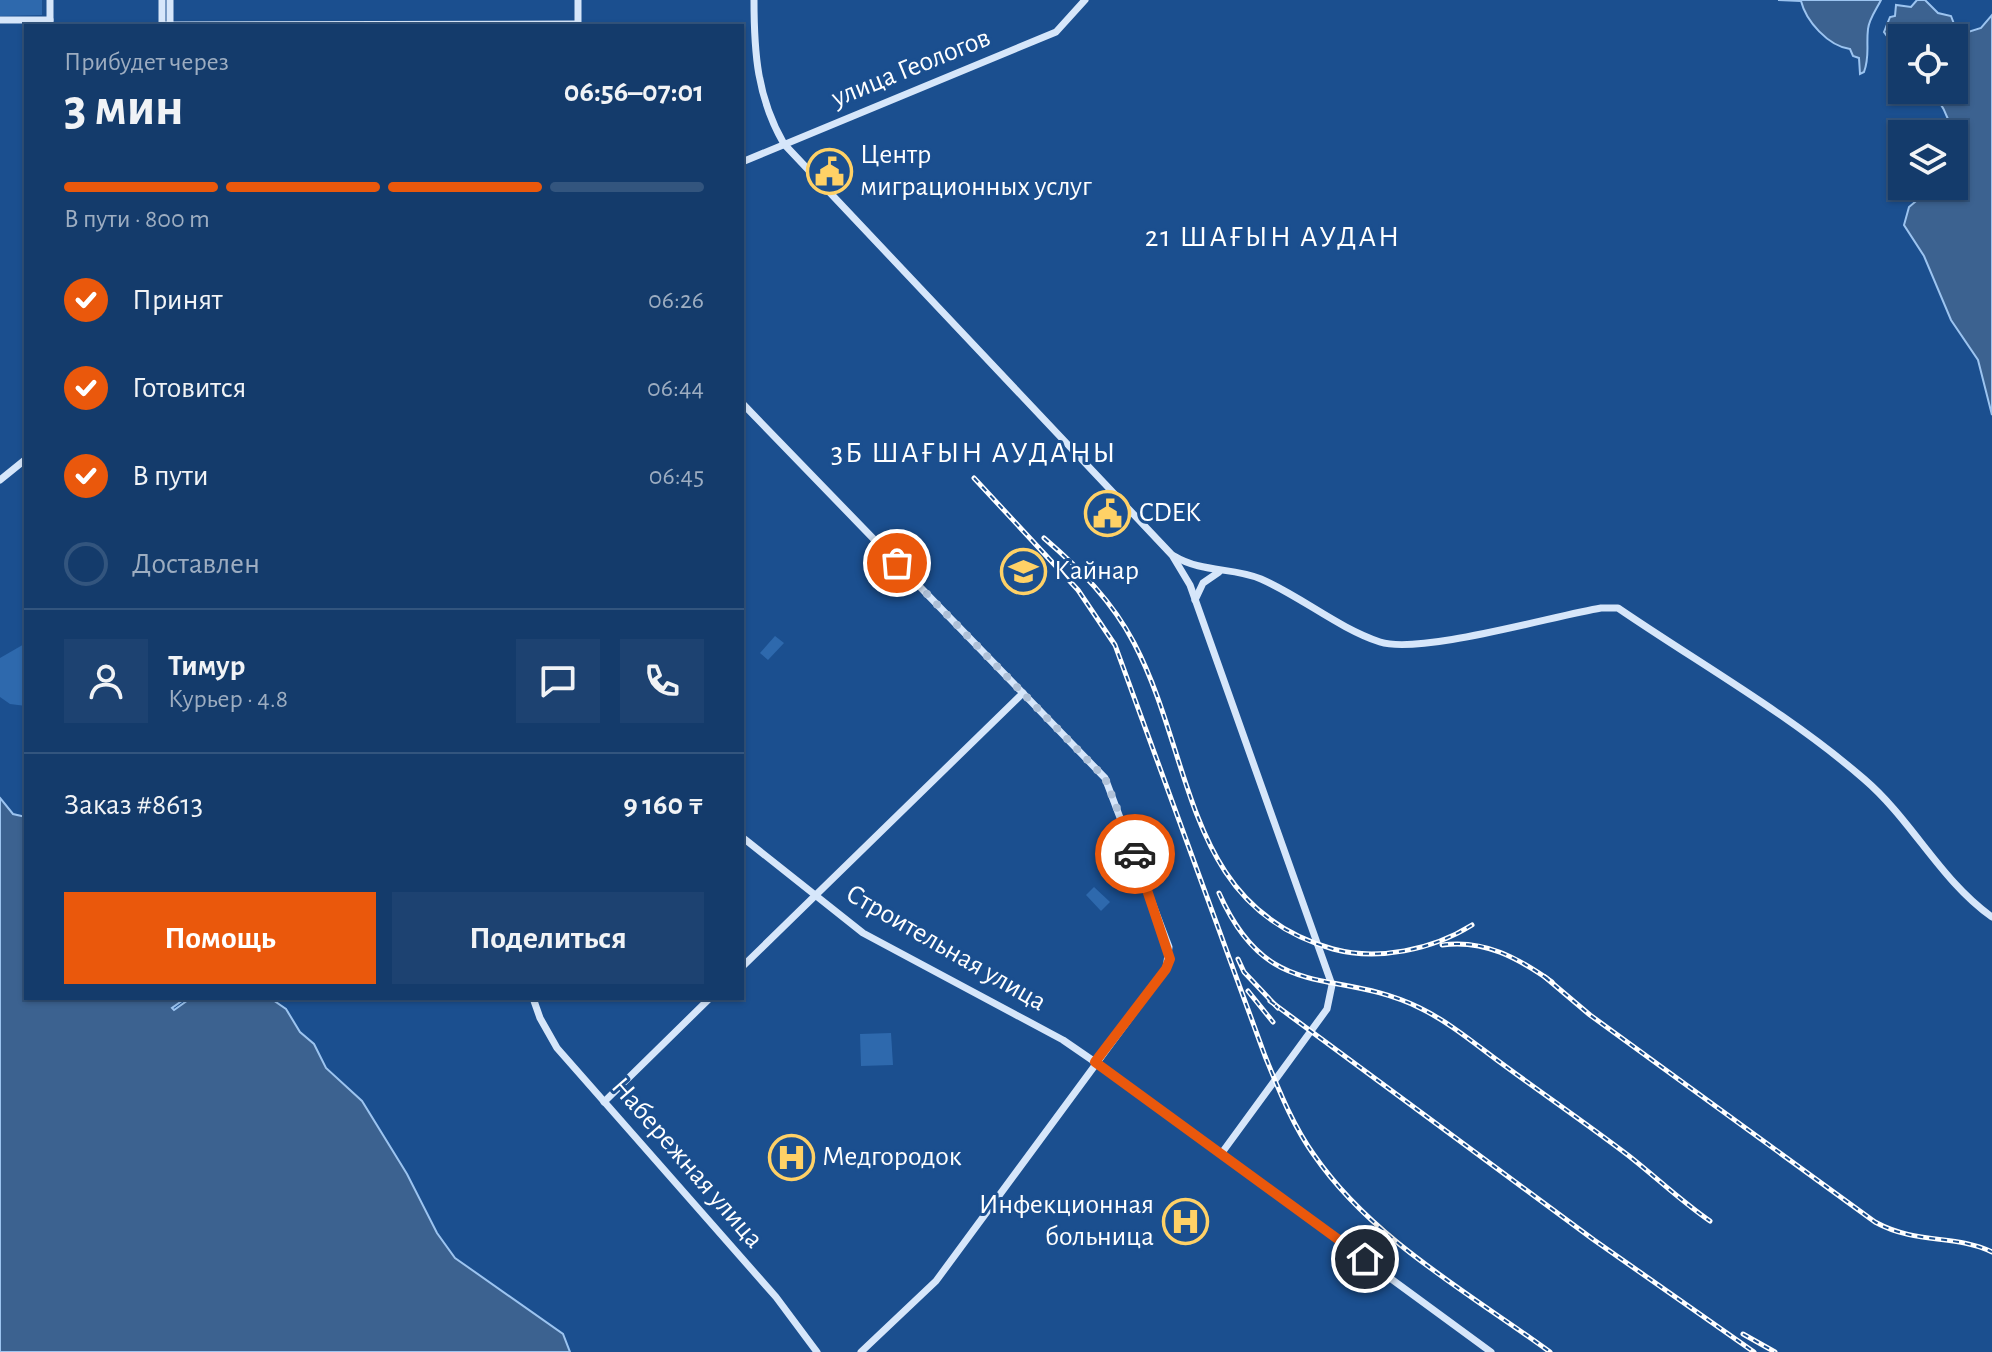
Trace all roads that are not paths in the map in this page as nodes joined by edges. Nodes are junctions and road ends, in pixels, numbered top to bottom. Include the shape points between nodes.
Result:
1 (50, 0) edge
2 (162, 0) edge
3 (170, 0) edge
4 (578, 0) edge
5 (754, 0) edge
6 (1085, 0) edge
7 (0, 20) edge
8 (50, 23) edge
9 (166, 24) edge
10 (166, 24) edge
11 (578, 24) edge
12 (784, 144) junction
13 (744, 161) edge
14 (744, 405) edge
15 (24, 461) edge
16 (0, 480) edge
17 (1172, 555) junction
18 (1221, 571) junction
19 (1195, 600) junction
20 (1023, 693) junction
21 (744, 839) edge
22 (815, 896) junction
23 (1992, 917) edge
24 (744, 965) edge
25 (534, 1000) edge
26 (708, 1000) edge
27 (1095, 1062) junction
28 (604, 1102) junction
29 (1221, 1154) junction
30 (817, 1352) edge
31 (861, 1352) edge
32 (1491, 1352) edge

1 - 8 street
2 - 9 street
3 - 10 street
4 - 11 street
5 - 12 street via 756,74
6 - 12 street, улица Геологов via 1056,32
7 - 8 street
12 - 13 street, улица Геологов
12 - 17 street
14 - 20 street
15 - 16 street
17 - 18 street
17 - 19 street
18 - 19 street via 1203,583
18 - 23 street via 1255,577 1371,638 1396,645 1618,608 1865,780 1951,881
19 - 29 street via 1332,985 1327,1009
20 - 22 street
20 - 27 street via 1105,778 1169,947 1166,969
21 - 22 street, Строительная улица
22 - 24 street
22 - 27 street, Строительная улица via 863,933
25 - 28 street, Набережная улица via 557,1048
26 - 28 street
27 - 29 street, Строительная улица
27 - 31 street via 936,1281
28 - 30 street, Набережная улица via 786,1309
29 - 32 street, Строительная улица

